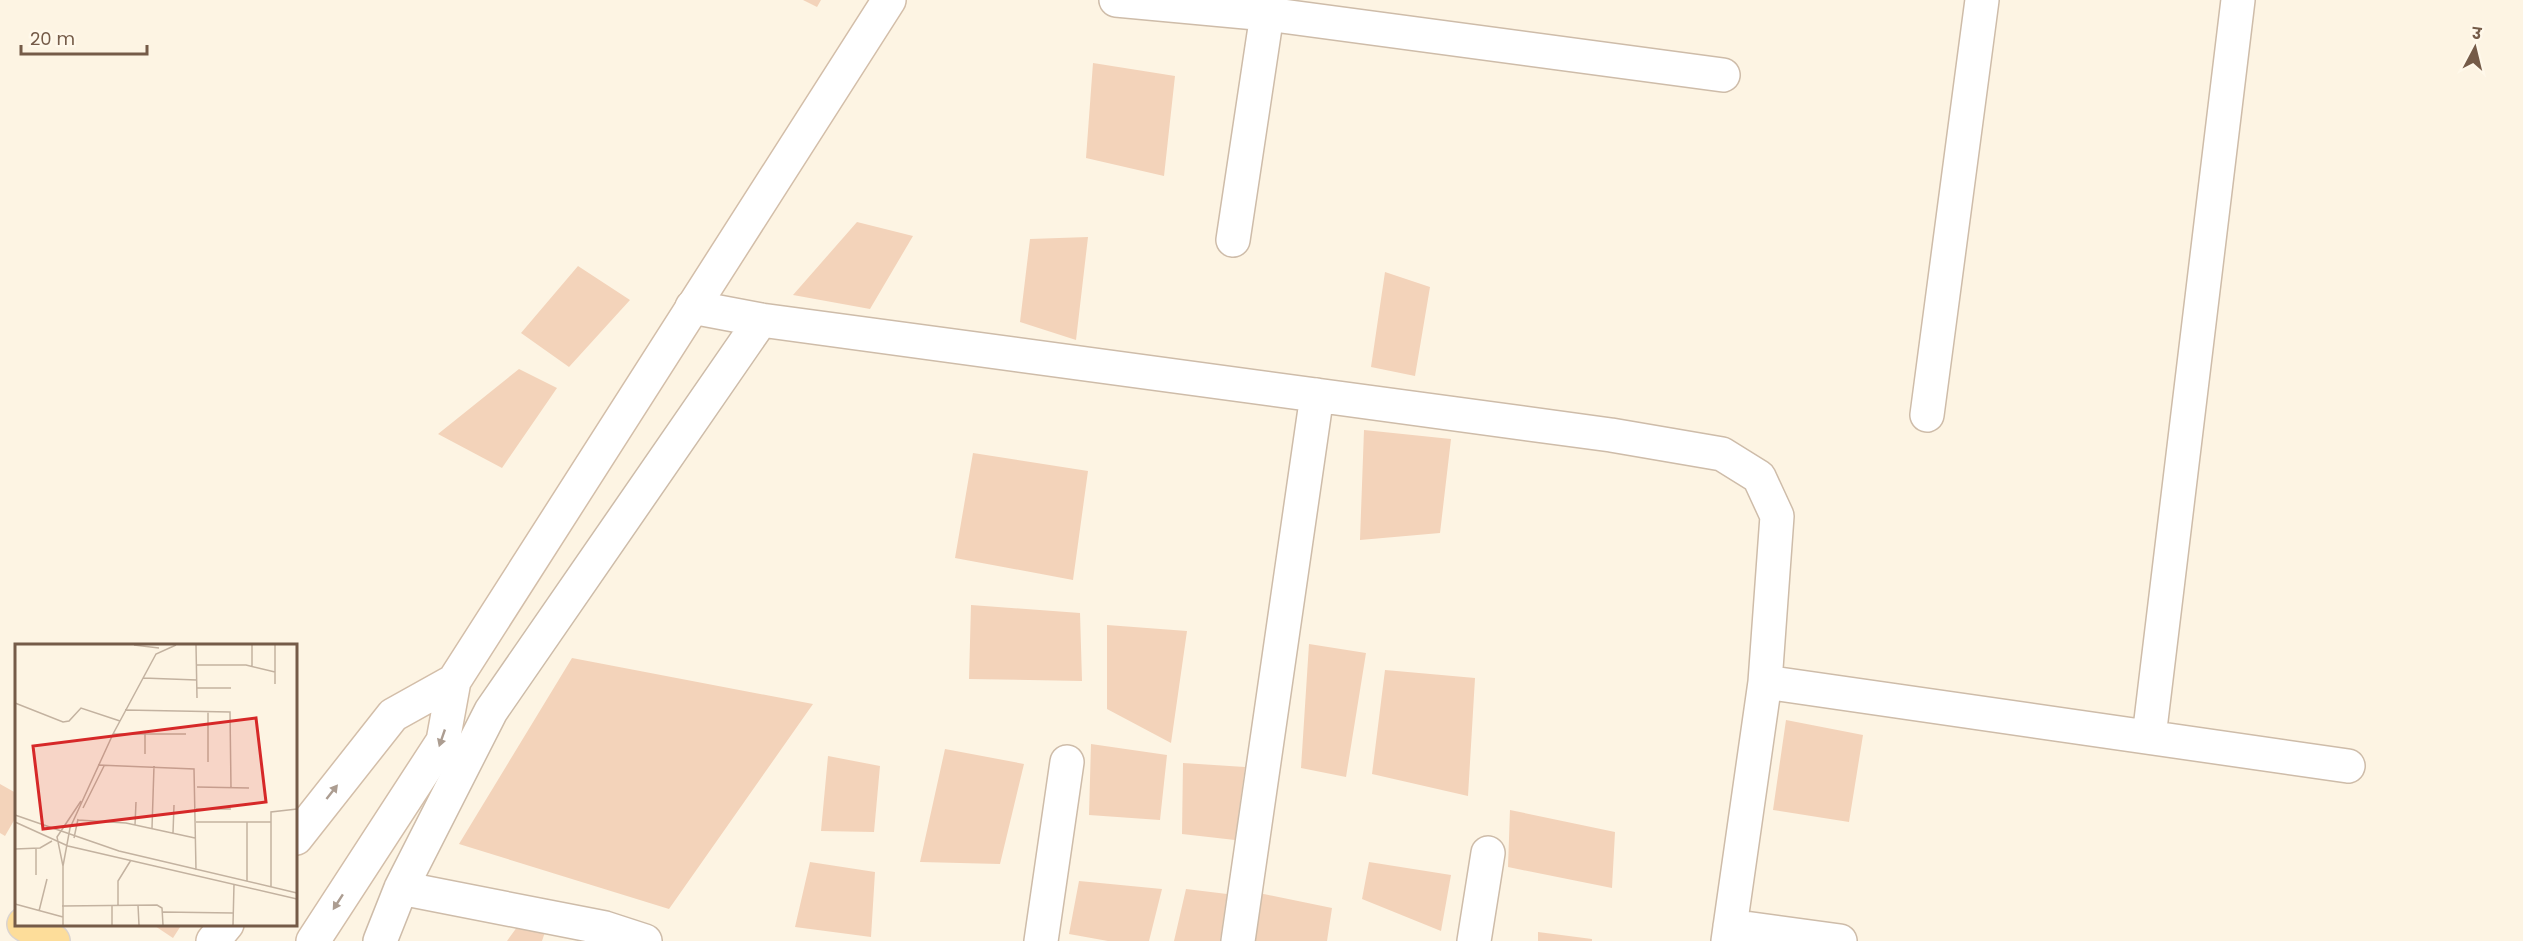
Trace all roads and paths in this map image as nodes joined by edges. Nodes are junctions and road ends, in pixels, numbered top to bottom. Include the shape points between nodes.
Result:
1 (889, 0) edge
2 (1116, 0) edge
3 (1982, 0) edge
4 (2238, 0) edge
5 (1267, 14) junction
6 (1724, 75) dead end
7 (1233, 240) dead end
8 (692, 307) junction
9 (761, 320) junction
10 (1317, 395) junction
11 (1927, 415) dead end
12 (454, 681) junction
13 (1765, 682) junction
14 (2149, 737) junction
15 (1067, 762) dead end
16 (2348, 766) dead end
17 (297, 837) edge
18 (1488, 853) dead end
19 (401, 888) junction
20 (0, 911) edge
21 (15, 919) edge
22 (27, 926) edge
23 (225, 926) edge
24 (1729, 934) edge
25 (53, 941) edge
26 (213, 941) edge
27 (313, 941) edge
28 (380, 941) edge
29 (645, 941) edge
30 (1041, 941) edge
31 (1238, 941) edge
32 (1474, 941) edge
33 (1840, 941) edge

1 - 8 street
2 - 5 street
3 - 11 street
4 - 14 street
5 - 6 street
5 - 7 street
8 - 9 street
8 - 12 street
9 - 10 street
9 - 19 street via 491,711
10 - 13 street via 1722,454 1759,477 1777,516
10 - 31 street
17 -> 12 street via 393,715
12 -> 27 street via 443,741
13 - 14 street
13 - 24 street
14 - 16 street
15 - 30 street
18 - 32 street
19 - 28 street
19 - 29 street via 605,928
20 - 21 main road
22 - 25 main road
23 - 26 street
24 - 33 street

